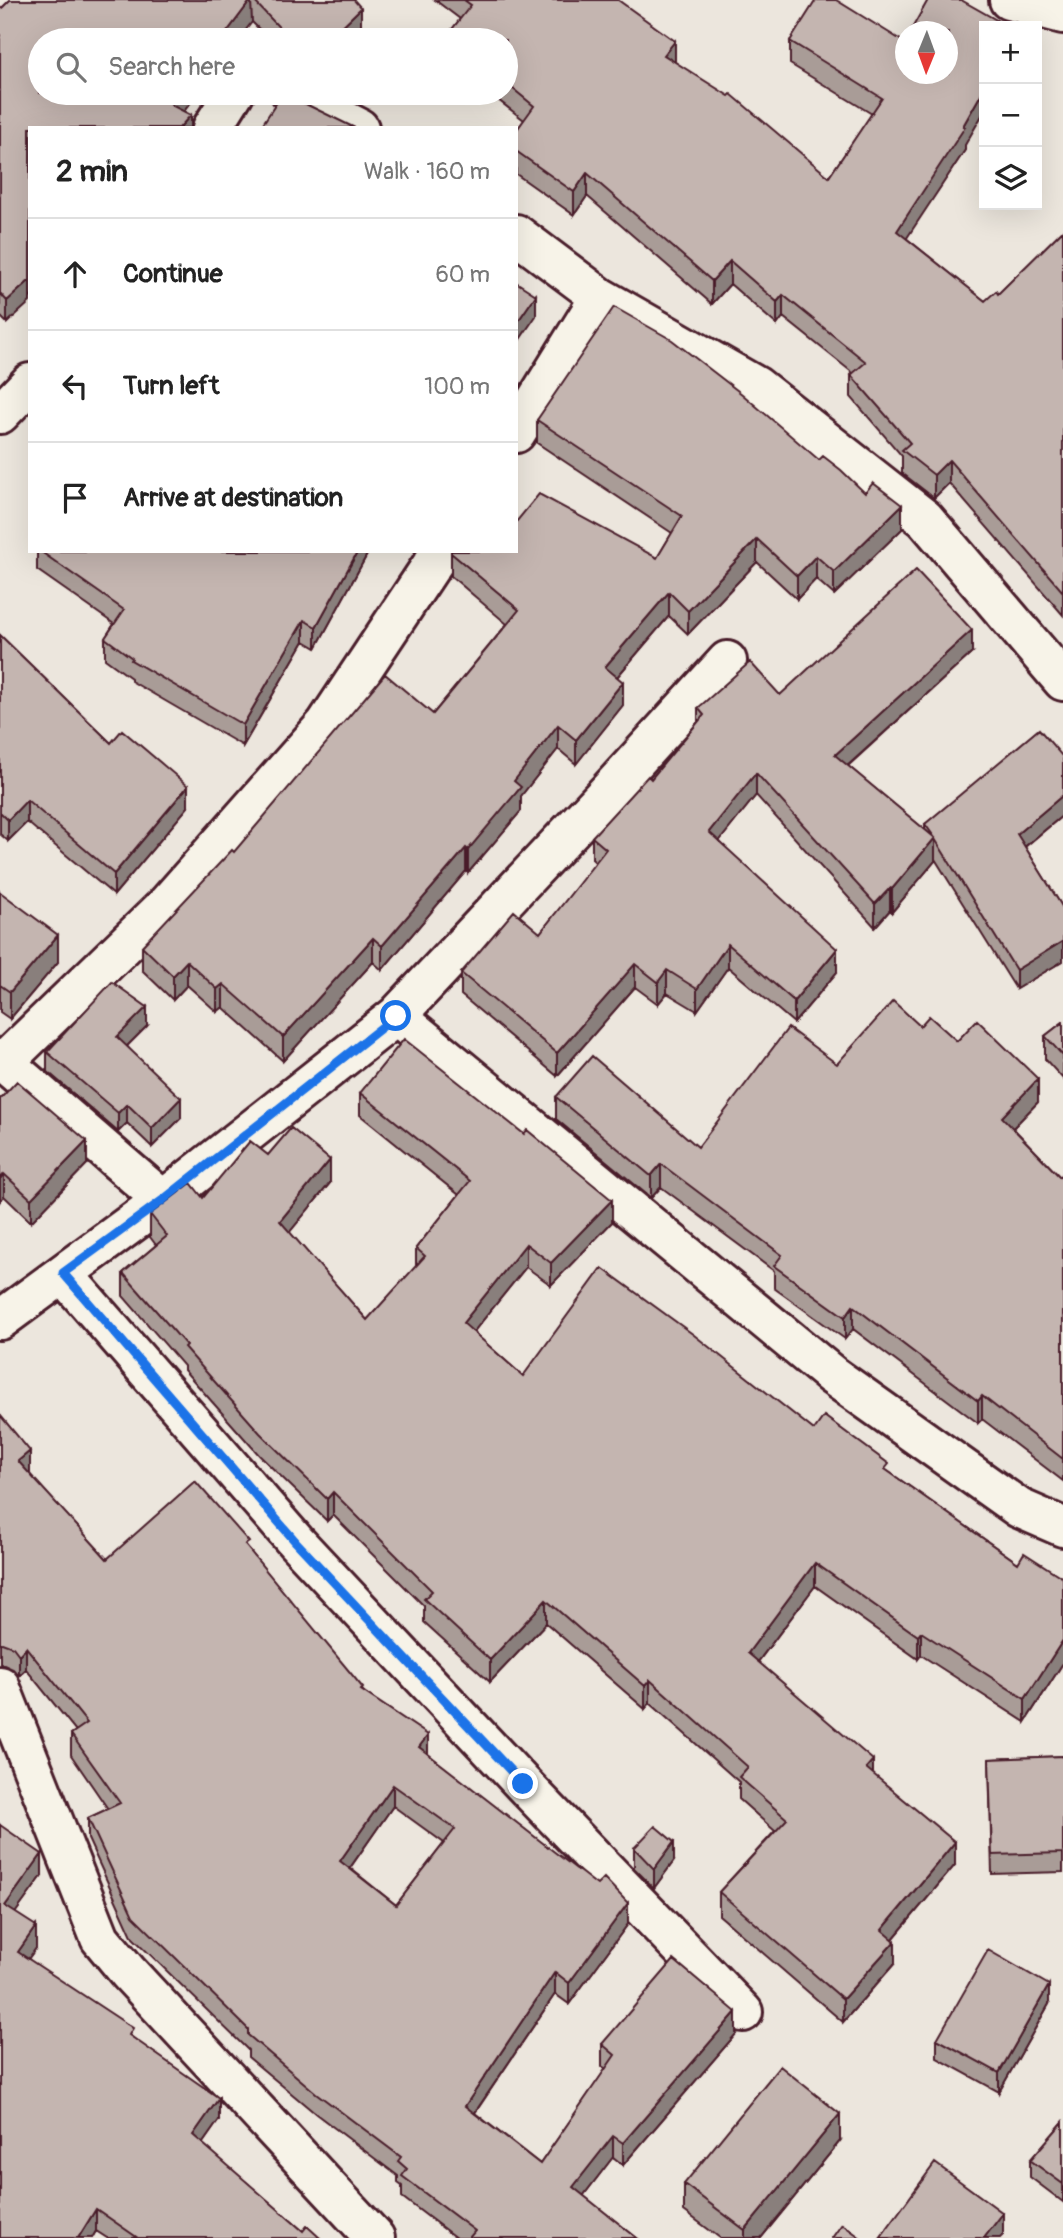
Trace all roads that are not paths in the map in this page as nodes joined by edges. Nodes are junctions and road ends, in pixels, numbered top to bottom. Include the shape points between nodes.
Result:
1 (1009, 0) edge
2 (1063, 14) edge
3 (226, 105) edge
4 (314, 105) edge
5 (213, 126) edge
6 (355, 126) edge
7 (518, 235) edge
8 (600, 296) junction
9 (28, 385) edge
10 (0, 414) edge
11 (518, 430) edge
12 (440, 553) edge
13 (727, 661) dead end
14 (1063, 681) edge
15 (396, 1016) junction
16 (2, 1061) edge
17 (163, 1200) junction
18 (63, 1273) junction
19 (0, 1320) edge
20 (1063, 1527) edge
21 (0, 1686) edge
22 (743, 2012) dead end
23 (375, 2238) edge

1 - 2 street
3 - 5 street
4 - 6 street
7 - 8 street
8 - 11 street
8 - 14 street via 756,386 925,519
9 - 10 street
12 - 16 street via 326,724 164,907
13 - 15 street
15 - 17 street
15 - 20 street via 832,1376 1018,1508
16 - 17 street
17 - 18 street
18 - 19 street
18 - 22 street via 296,1542
21 - 23 street via 100,1938

